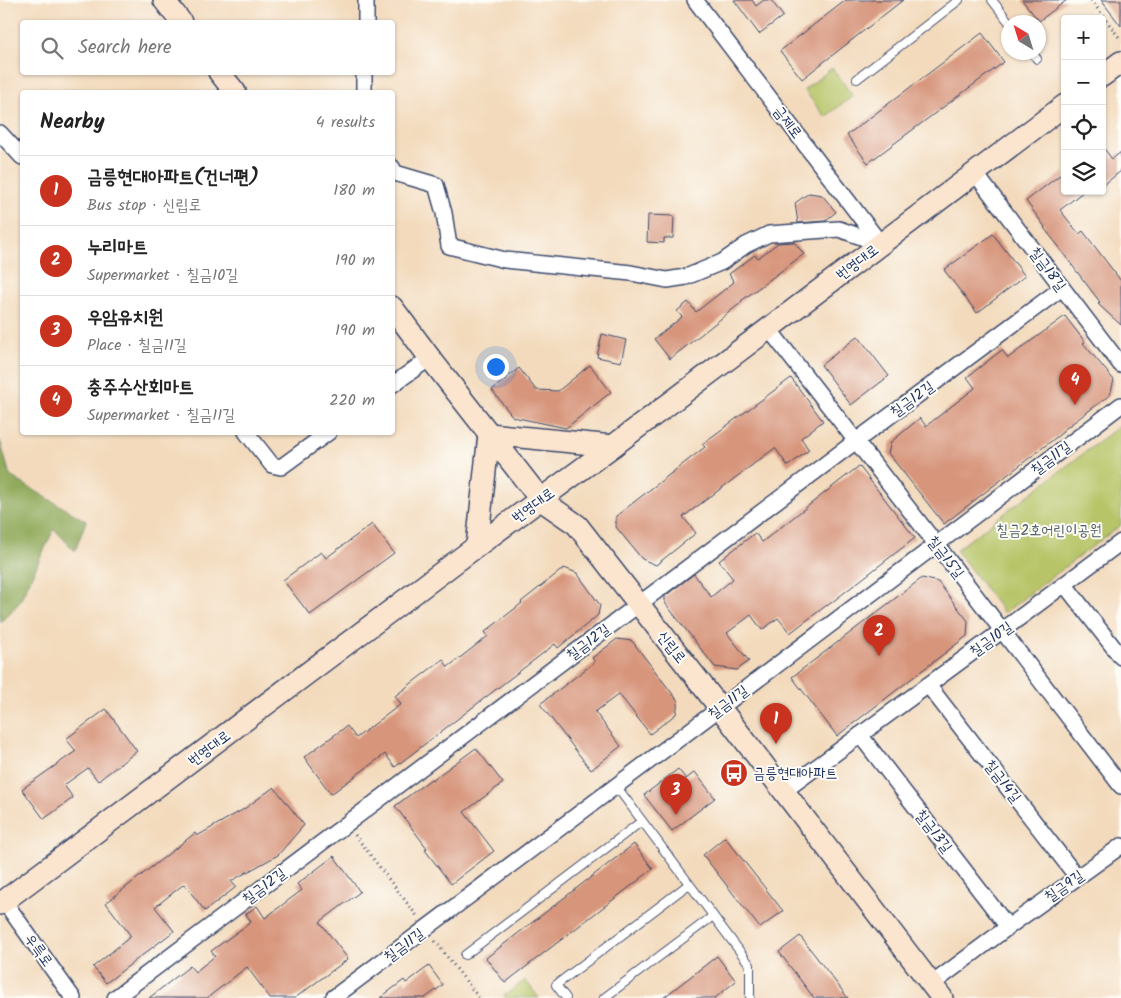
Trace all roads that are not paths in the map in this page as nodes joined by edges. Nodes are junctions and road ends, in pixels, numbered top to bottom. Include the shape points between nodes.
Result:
1 (164, 0) edge
2 (366, 0) edge
3 (694, 0) edge
4 (959, 0) edge
5 (992, 0) edge
6 (1004, 15) edge
7 (179, 20) edge
8 (366, 20) edge
9 (1121, 62) edge
10 (1106, 73) edge
11 (222, 75) edge
12 (364, 75) edge
13 (857, 79) dead end
14 (234, 90) edge
15 (364, 90) edge
16 (1061, 108) edge
17 (0, 133) edge
18 (20, 154) edge
19 (395, 173) edge
20 (974, 173) junction
21 (880, 244) junction
22 (1062, 288) junction
23 (395, 311) edge
24 (769, 329) junction
25 (430, 358) junction
26 (1121, 365) edge
27 (395, 383) edge
28 (1121, 405) edge
29 (489, 434) junction
30 (248, 435) edge
31 (325, 435) edge
32 (856, 441) junction
33 (613, 446) junction
34 (540, 500) junction
35 (1121, 542) edge
36 (936, 544) junction
37 (477, 546) junction
38 (1064, 585) junction
39 (639, 604) junction
40 (1002, 630) junction
41 (1121, 658) edge
42 (928, 685) junction
43 (720, 708) junction
44 (860, 735) junction
45 (616, 786) junction
46 (1121, 786) edge
47 (784, 791) junction
48 (642, 821) junction
49 (1121, 846) edge
50 (1077, 877) junction
51 (689, 884) junction
52 (2, 902) edge
53 (713, 916) junction
54 (1008, 927) junction
55 (465, 955) dead end
56 (937, 991) edge
57 (74, 998) edge
58 (115, 998) edge
59 (333, 998) edge
60 (566, 998) edge
61 (604, 998) edge
62 (750, 998) edge

1 - 7 street
2 - 8 street
3 - 21 street, 금제로
4 - 13 lane
5 - 6 lane
9 - 10 street
11 - 14 street
12 - 15 street
16 - 20 street, 번영대로
17 - 18 street
19 - 21 street via 436,185 449,246 505,260 631,273 667,280 686,277 722,262 746,244 769,234 839,228
20 - 21 street, 번영대로
20 - 22 street, 칠금18길
21 - 24 street, 번영대로
22 - 26 street, 칠금18길
22 - 32 street, 칠금12길
23 - 25 street, 신립로
24 - 32 street, 칠금15길
24 - 33 street, 번영대로
25 - 27 street
25 - 29 street, 신립로
28 - 36 street, 칠금11길
29 - 33 street
29 - 34 street, 신립로
29 - 37 street
30 - 31 street via 272,465 282,468
32 - 36 street, 칠금15길
32 - 39 street, 칠금12길
33 - 34 street, 번영대로
34 - 37 street, 번영대로
34 - 39 street, 신립로 via 577,525
35 - 38 street, 칠금10길
36 - 40 street, 칠금15길
36 - 43 street, 칠금11길
37 - 52 street, 번영대로
38 - 40 street, 칠금10길
38 - 41 street
39 - 43 street, 신립로
39 - 58 street, 칠금12길
40 - 42 street, 칠금10길
40 - 46 street, 칠금15길
42 - 44 street, 칠금10길
42 - 50 street, 칠금14길
43 - 45 street, 칠금11길
43 - 47 street, 신립로
44 - 47 street, 칠금10길
44 - 54 street, 칠금13길
45 - 48 lane
45 - 59 street, 칠금11길
47 - 56 street, 신립로
48 - 51 lane
48 - 55 lane
49 - 50 street, 칠금9길
50 - 54 street, 칠금9길
51 - 53 lane
51 - 60 lane via 556,985
52 - 57 street, 우륵로
53 - 61 lane
53 - 62 lane via 750,965
54 - 56 street, 칠금9길

